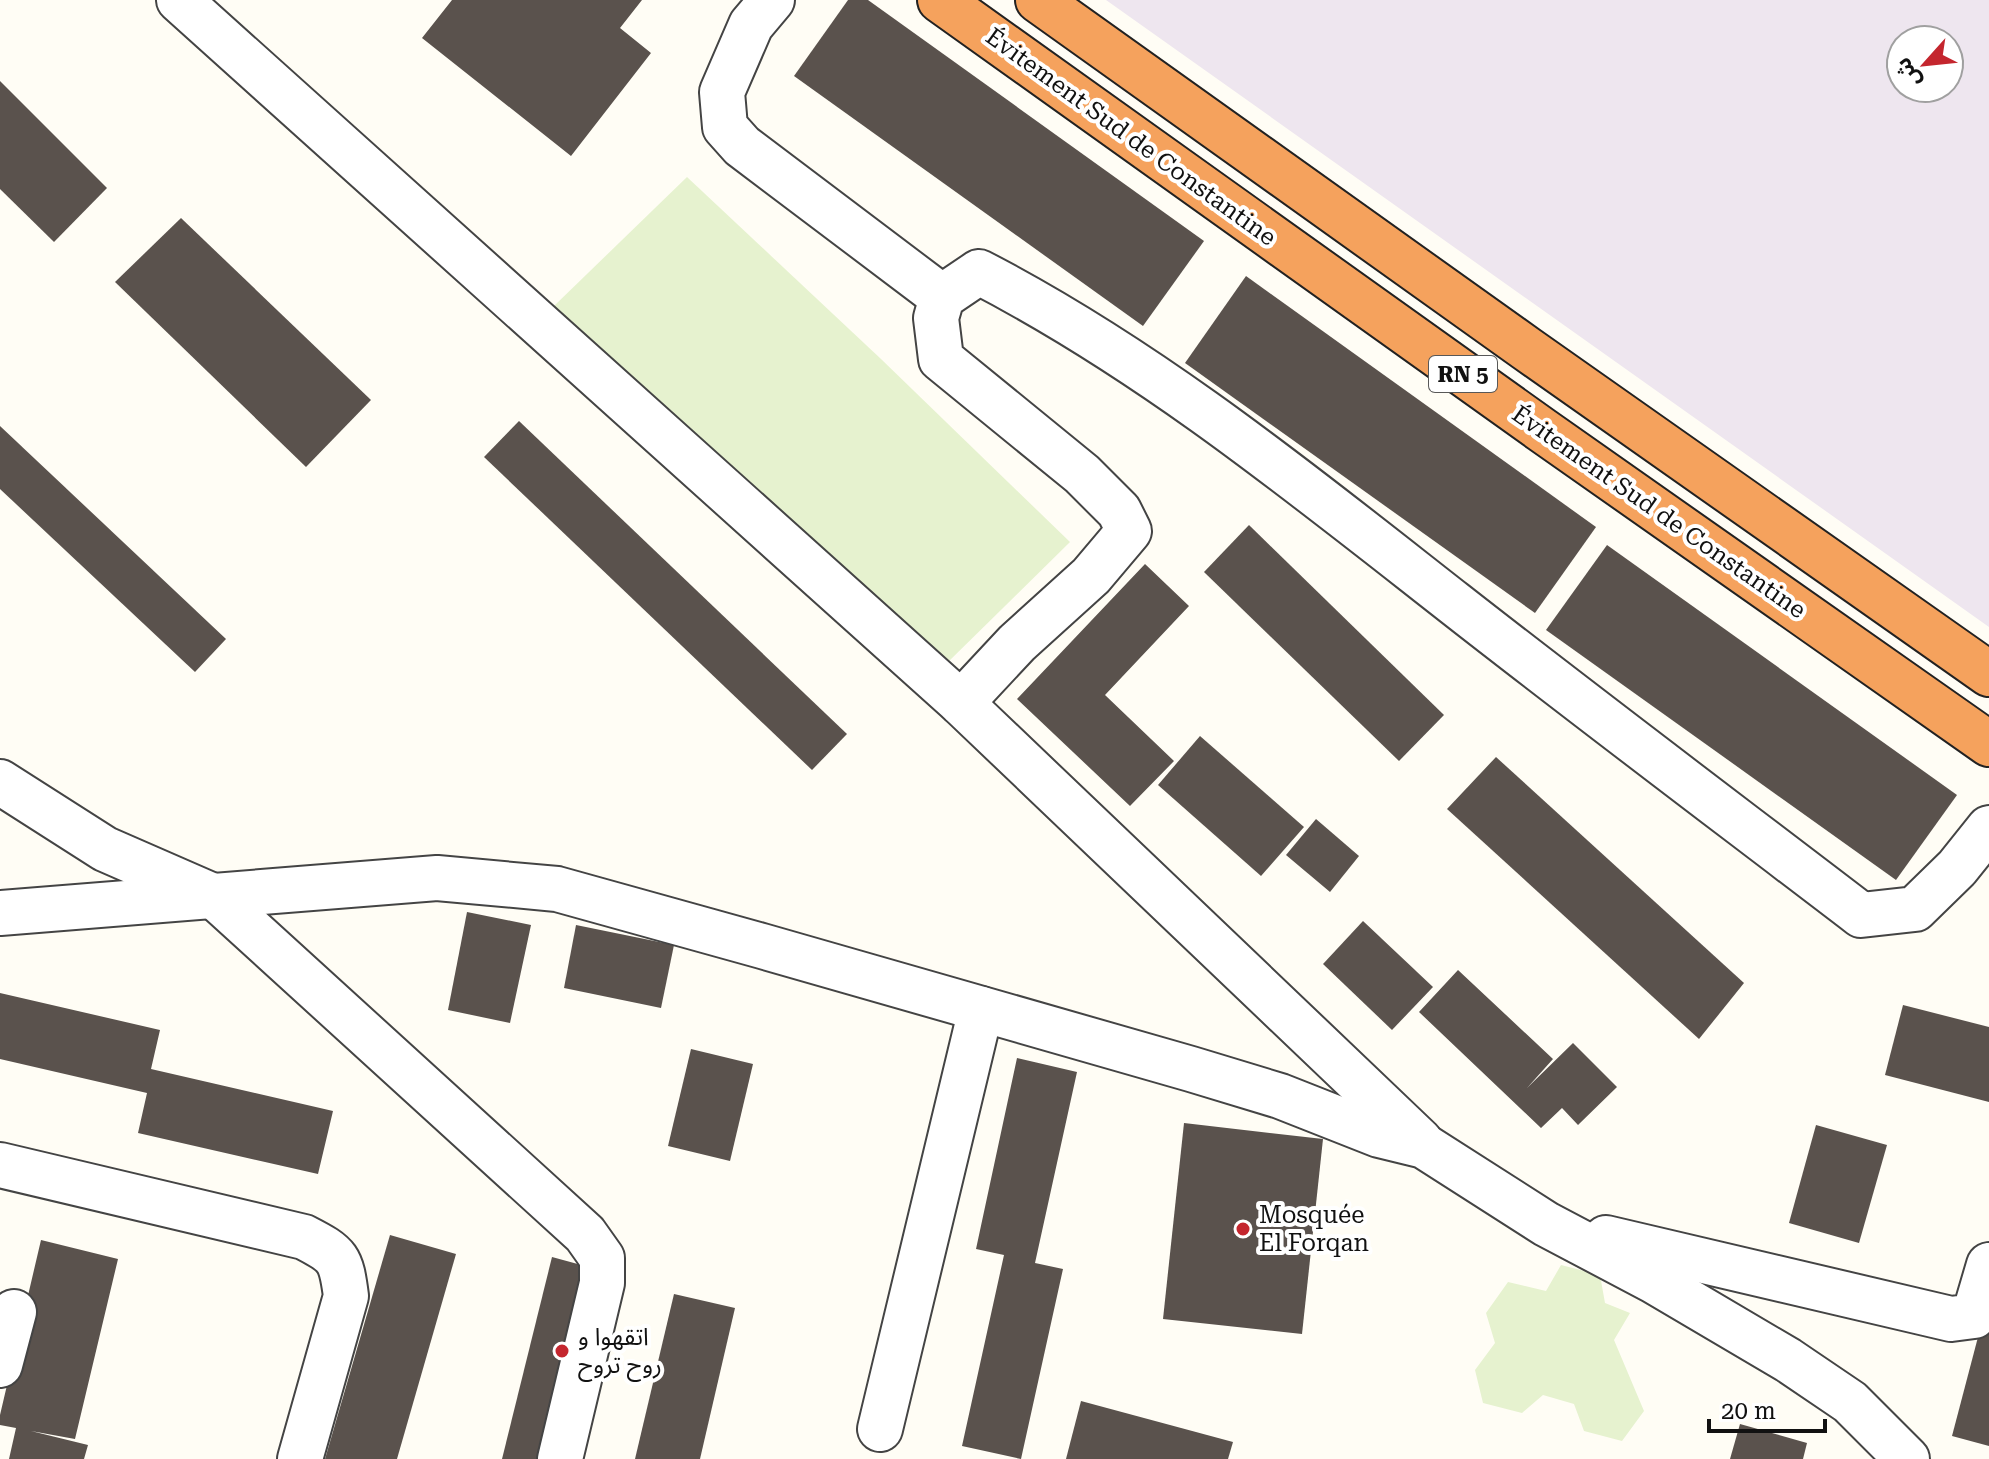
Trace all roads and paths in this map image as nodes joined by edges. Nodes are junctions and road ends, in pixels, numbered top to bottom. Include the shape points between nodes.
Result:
1 (179, 0) edge
2 (772, 0) edge
3 (940, 0) edge
4 (1038, 0) edge
5 (942, 297) junction
6 (1989, 674) edge
7 (961, 703) junction
8 (1989, 744) edge
9 (0, 782) edge
10 (1989, 828) edge
11 (215, 897) junction
12 (0, 913) edge
13 (981, 1009) junction
14 (1424, 1146) junction
15 (0, 1165) edge
16 (1546, 1224) junction
17 (1989, 1265) edge
18 (14, 1312) dead end
19 (0, 1365) edge
20 (880, 1429) dead end
21 (300, 1459) edge
22 (560, 1459) edge
23 (1907, 1459) edge

1 - 7 street
2 - 5 street via 751,25 722,92 725,127 742,146
3 - 8 highway, Évitement Sud de Constantine / RN 5
4 - 6 highway, RN 5
5 - 7 street via 936,318 941,359 1082,474 1119,511 1129,531 1091,576
5 - 10 street via 979,272 1185,397 1861,915 1915,909
7 - 14 street
9 - 11 street via 105,849
11 - 12 street
11 - 13 street via 437,878 557,889
11 - 22 street via 585,1234 602,1258 602,1283
13 - 14 street via 1251,1087 1379,1135
13 - 20 street
14 - 16 street
15 - 21 street via 304,1237 330,1250 342,1269 346,1296
16 - 17 street via 1951,1319 1974,1316
16 - 23 street via 1788,1360 1850,1402
18 - 19 street

